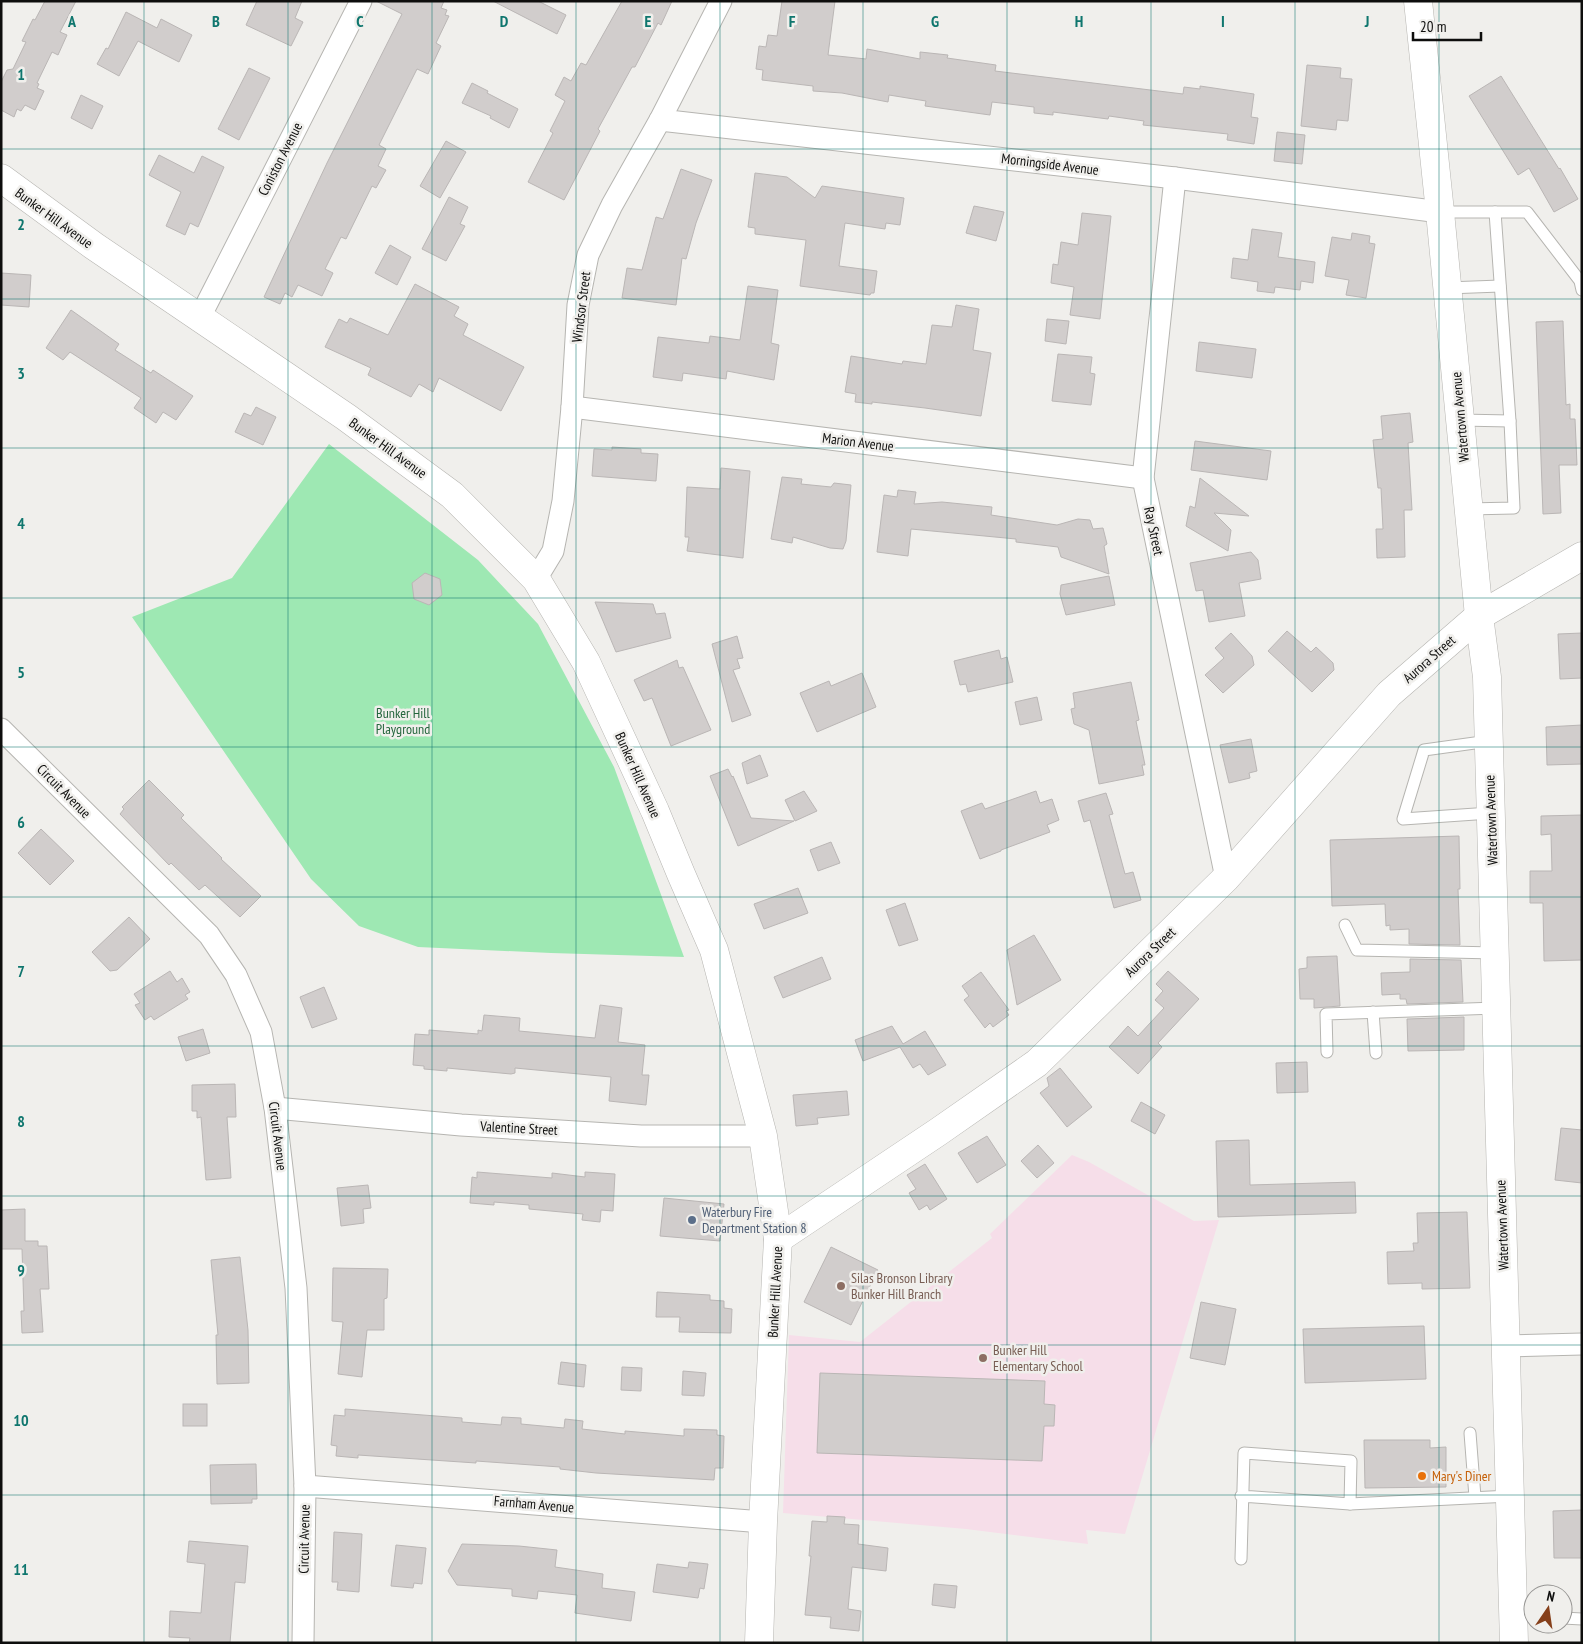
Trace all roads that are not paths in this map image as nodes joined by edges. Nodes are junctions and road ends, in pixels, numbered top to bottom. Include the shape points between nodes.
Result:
1 (360, 1) edge
2 (721, 1) edge
3 (1418, 1) edge
4 (660, 120) junction
5 (1175, 178) junction
6 (4, 184) edge
7 (1440, 212) junction
8 (1495, 212) junction
9 (1500, 286) junction
10 (1447, 288) junction
11 (1582, 290) edge
12 (200, 318) junction
13 (572, 407) junction
14 (1460, 420) junction
15 (1510, 420) junction
16 (1143, 478) junction
17 (1468, 510) junction
18 (1582, 556) edge
19 (536, 579) junction
20 (1479, 616) junction
21 (1, 729) edge
22 (1489, 740) junction
23 (1491, 813) junction
24 (1226, 878) junction
25 (1345, 925) dead end
26 (1495, 953) junction
27 (1496, 1008) junction
28 (1373, 1012) junction
29 (1327, 1052) dead end
30 (1376, 1053) dead end
31 (275, 1108) junction
32 (763, 1136) junction
33 (778, 1239) junction
34 (1582, 1344) edge
35 (1506, 1346) junction
36 (1470, 1433) dead end
37 (305, 1486) junction
38 (1242, 1496) junction
39 (1510, 1496) junction
40 (1474, 1497) junction
41 (1350, 1504) junction
42 (763, 1522) junction
43 (1241, 1559) dead end
44 (1523, 1615) edge
45 (303, 1643) edge
46 (759, 1643) edge
47 (1514, 1643) edge

1 - 12 street, Coniston Avenue
2 - 4 street, Windsor Street
3 - 7 main road, Watertown Avenue
4 - 5 street, Morningside Avenue
4 - 13 street, Windsor Street via 588,255 578,305
5 - 7 street, Morningside Avenue
5 - 16 street, Ray Street
6 - 12 main road, Bunker Hill Avenue
7 - 8 lane
7 - 10 main road, Watertown Avenue
8 - 9 lane
8 - 11 lane via 1527,212 1580,281
9 - 10 lane
9 - 15 lane
10 - 14 main road, Watertown Avenue
12 - 19 main road, Bunker Hill Avenue via 346,417 452,495
13 - 16 street, Marion Avenue
13 - 19 street, Windsor Street via 563,502 553,551
14 - 15 lane
14 - 17 main road, Watertown Avenue
15 - 17 lane via 1514,508
16 - 24 street, Ray Street
17 - 20 main road, Watertown Avenue
18 - 20 main road, Aurora Street
19 - 32 main road, Bunker Hill Avenue via 586,662 655,811 714,950
20 - 22 main road, Watertown Avenue via 1487,677
20 - 24 main road, Aurora Street via 1389,694
21 - 31 street, Circuit Avenue via 208,935 236,975 261,1032
22 - 23 main road, Watertown Avenue
22 - 23 lane via 1424,750 1403,819
23 - 26 main road, Watertown Avenue
24 - 33 main road, Aurora Street via 1037,1063
25 - 26 lane via 1357,950
26 - 27 main road, Watertown Avenue
27 - 28 lane
27 - 35 main road, Watertown Avenue
28 - 29 lane via 1326,1014
28 - 30 lane
31 - 32 street, Valentine Street via 461,1125 641,1136
31 - 37 street, Circuit Avenue via 296,1288
32 - 33 main road, Bunker Hill Avenue
33 - 42 main road, Bunker Hill Avenue
34 - 35 street
35 - 39 main road, Watertown Avenue
36 - 40 lane
37 - 42 street, Farnham Avenue
37 - 45 street, Circuit Avenue
38 - 41 lane
38 - 41 lane via 1244,1453 1351,1461
38 - 43 lane
39 - 40 lane
39 - 44 main road, Watertown Avenue
40 - 41 lane
42 - 46 main road, Bunker Hill Avenue
44 - 47 main road, Watertown Avenue

